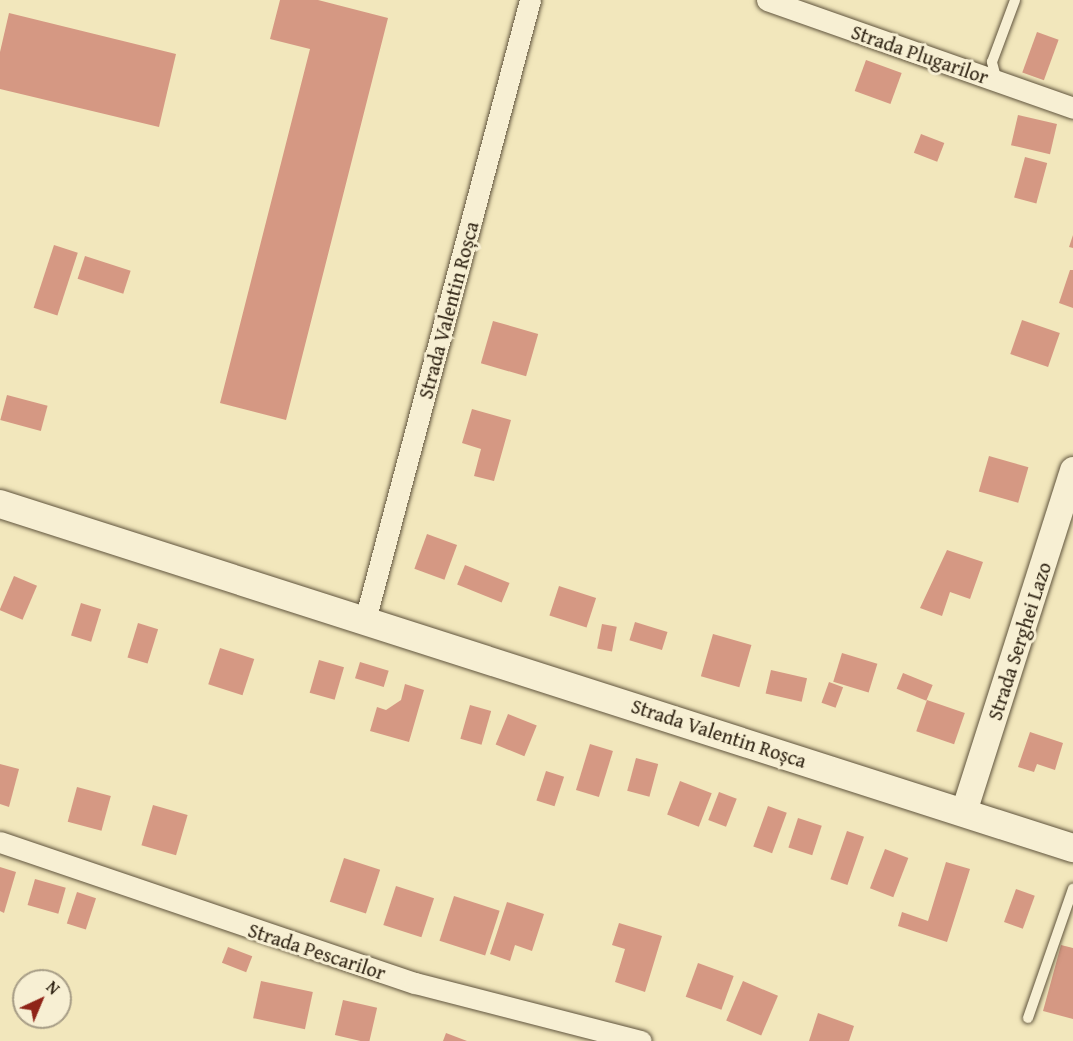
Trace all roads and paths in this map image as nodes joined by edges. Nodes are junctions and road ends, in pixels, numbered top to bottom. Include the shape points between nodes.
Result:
1 (530, 0) edge
2 (766, 0) edge
3 (1015, 0) edge
4 (997, 81) junction
5 (1073, 108) edge
6 (1072, 476) edge
7 (0, 504) edge
8 (365, 620) junction
9 (964, 812) junction
10 (0, 842) edge
11 (1073, 848) edge
12 (1073, 890) edge
13 (1028, 1018) dead end
14 (641, 1041) edge

1 - 8 street, Strada Valentin Roșca
2 - 4 street, Strada Plugarilor
3 - 4 lane via 992,62
4 - 5 street, Strada Plugarilor
6 - 9 street, Strada Serghei Lazo
7 - 8 main road, Strada Valentin Roșca
8 - 9 main road, Strada Valentin Roșca
9 - 11 main road, Strada Valentin Roșca
10 - 14 street, Strada Pescarilor via 415,983
12 - 13 lane

